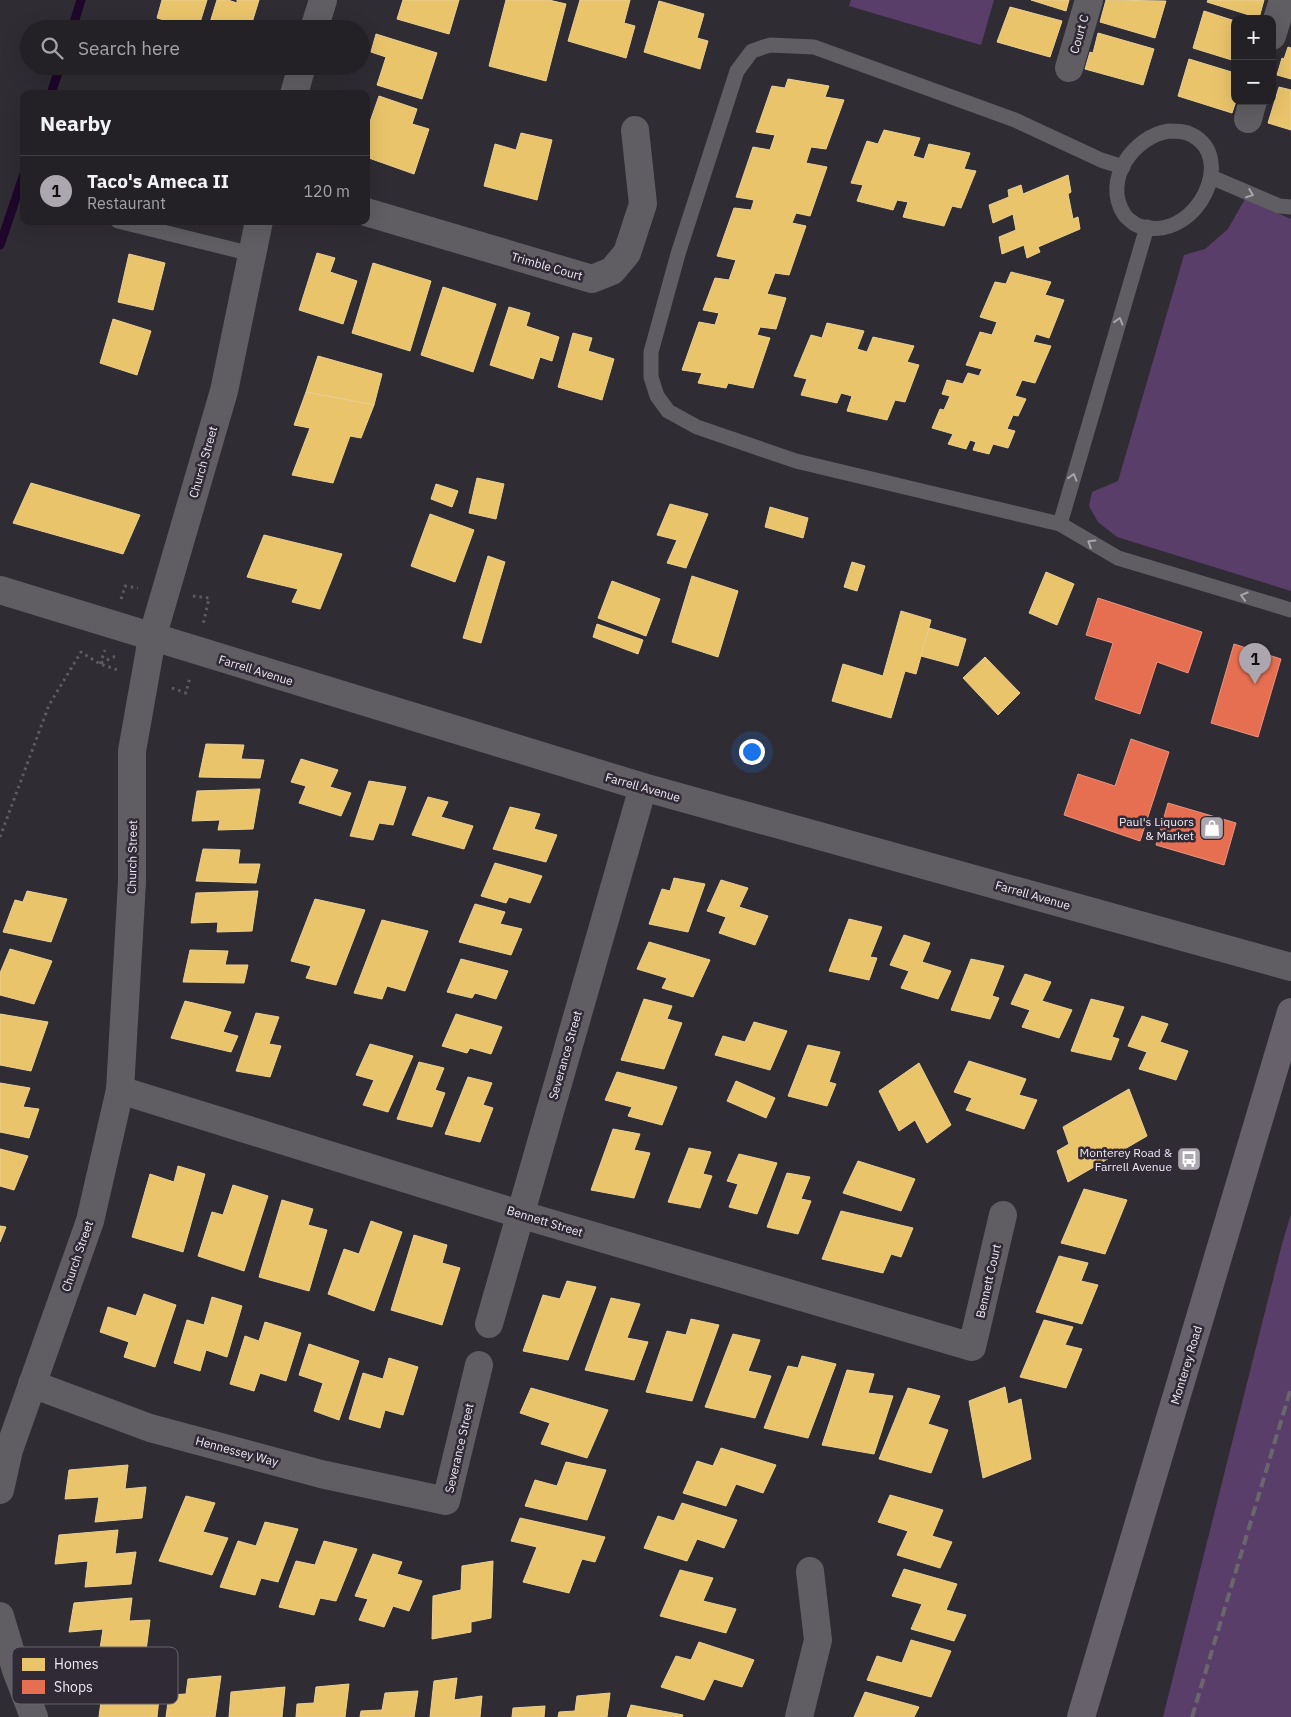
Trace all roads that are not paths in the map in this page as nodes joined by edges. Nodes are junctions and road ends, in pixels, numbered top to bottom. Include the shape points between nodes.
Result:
1 (323, 0) edge
2 (1089, 0) edge
3 (1283, 0) edge
4 (317, 20) edge
5 (1276, 23) edge
6 (1069, 68) dead end
7 (299, 75) edge
8 (295, 90) edge
9 (635, 130) dead end
10 (1123, 167) junction
11 (1211, 177) junction
12 (1291, 207) edge
13 (370, 213) edge
14 (134, 225) edge
15 (258, 225) edge
16 (1147, 228) junction
17 (252, 254) junction
18 (1060, 524) junction
19 (4, 592) edge
20 (1291, 610) edge
21 (152, 638) junction
22 (643, 787) junction
23 (1291, 967) edge
24 (1291, 1012) edge
25 (120, 1090) junction
26 (520, 1214) junction
27 (1003, 1216) dead end
28 (489, 1324) dead end
29 (972, 1347) joint
30 (479, 1365) dead end
31 (32, 1384) junction
32 (0, 1490) edge
33 (446, 1501) joint
34 (810, 1572) dead end
35 (0, 1616) edge
36 (12, 1656) edge
37 (29, 1704) edge
38 (34, 1717) edge
39 (799, 1717) edge
40 (1081, 1717) edge

1 - 4 street
2 - 6 street, Court C
3 - 5 street
7 - 8 street
9 - 13 street, Trimble Court via 643,204 626,253 612,271 592,279
10 - 11 lane via 1137,146 1152,136 1169,131 1185,132 1198,139 1207,150
10 - 16 lane via 1117,186 1124,215 1138,226
10 - 18 lane via 1015,120 814,47 770,45 752,51 737,71 678,254 651,352 651,377 657,396 668,411 697,427 796,461
11 -> 12 lane via 1279,206
11 - 16 lane via 1201,202 1190,215 1173,226
14 - 17 lane
15 - 17 street, Church Street
18 -> 16 lane
17 - 21 street, Church Street via 224,391
20 -> 18 lane via 1118,558
19 - 21 street, Farrell Avenue
21 - 22 street, Farrell Avenue
21 - 25 street, Church Street via 132,751 132,882
22 - 23 street, Farrell Avenue
22 - 26 street, Severance Street
24 - 40 main road, Monterey Road
25 - 26 street, Bennett Street
25 - 31 street, Church Street via 90,1221
26 - 28 street, Severance Street
26 - 29 street, Bennett Street
27 - 29 street, Bennett Court
30 - 33 street, Severance Street
31 - 32 street, Church Street via 9,1450
31 - 33 street, Hennessey Way via 150,1428 321,1474
34 - 39 street via 818,1640
35 - 36 street
37 - 38 street

